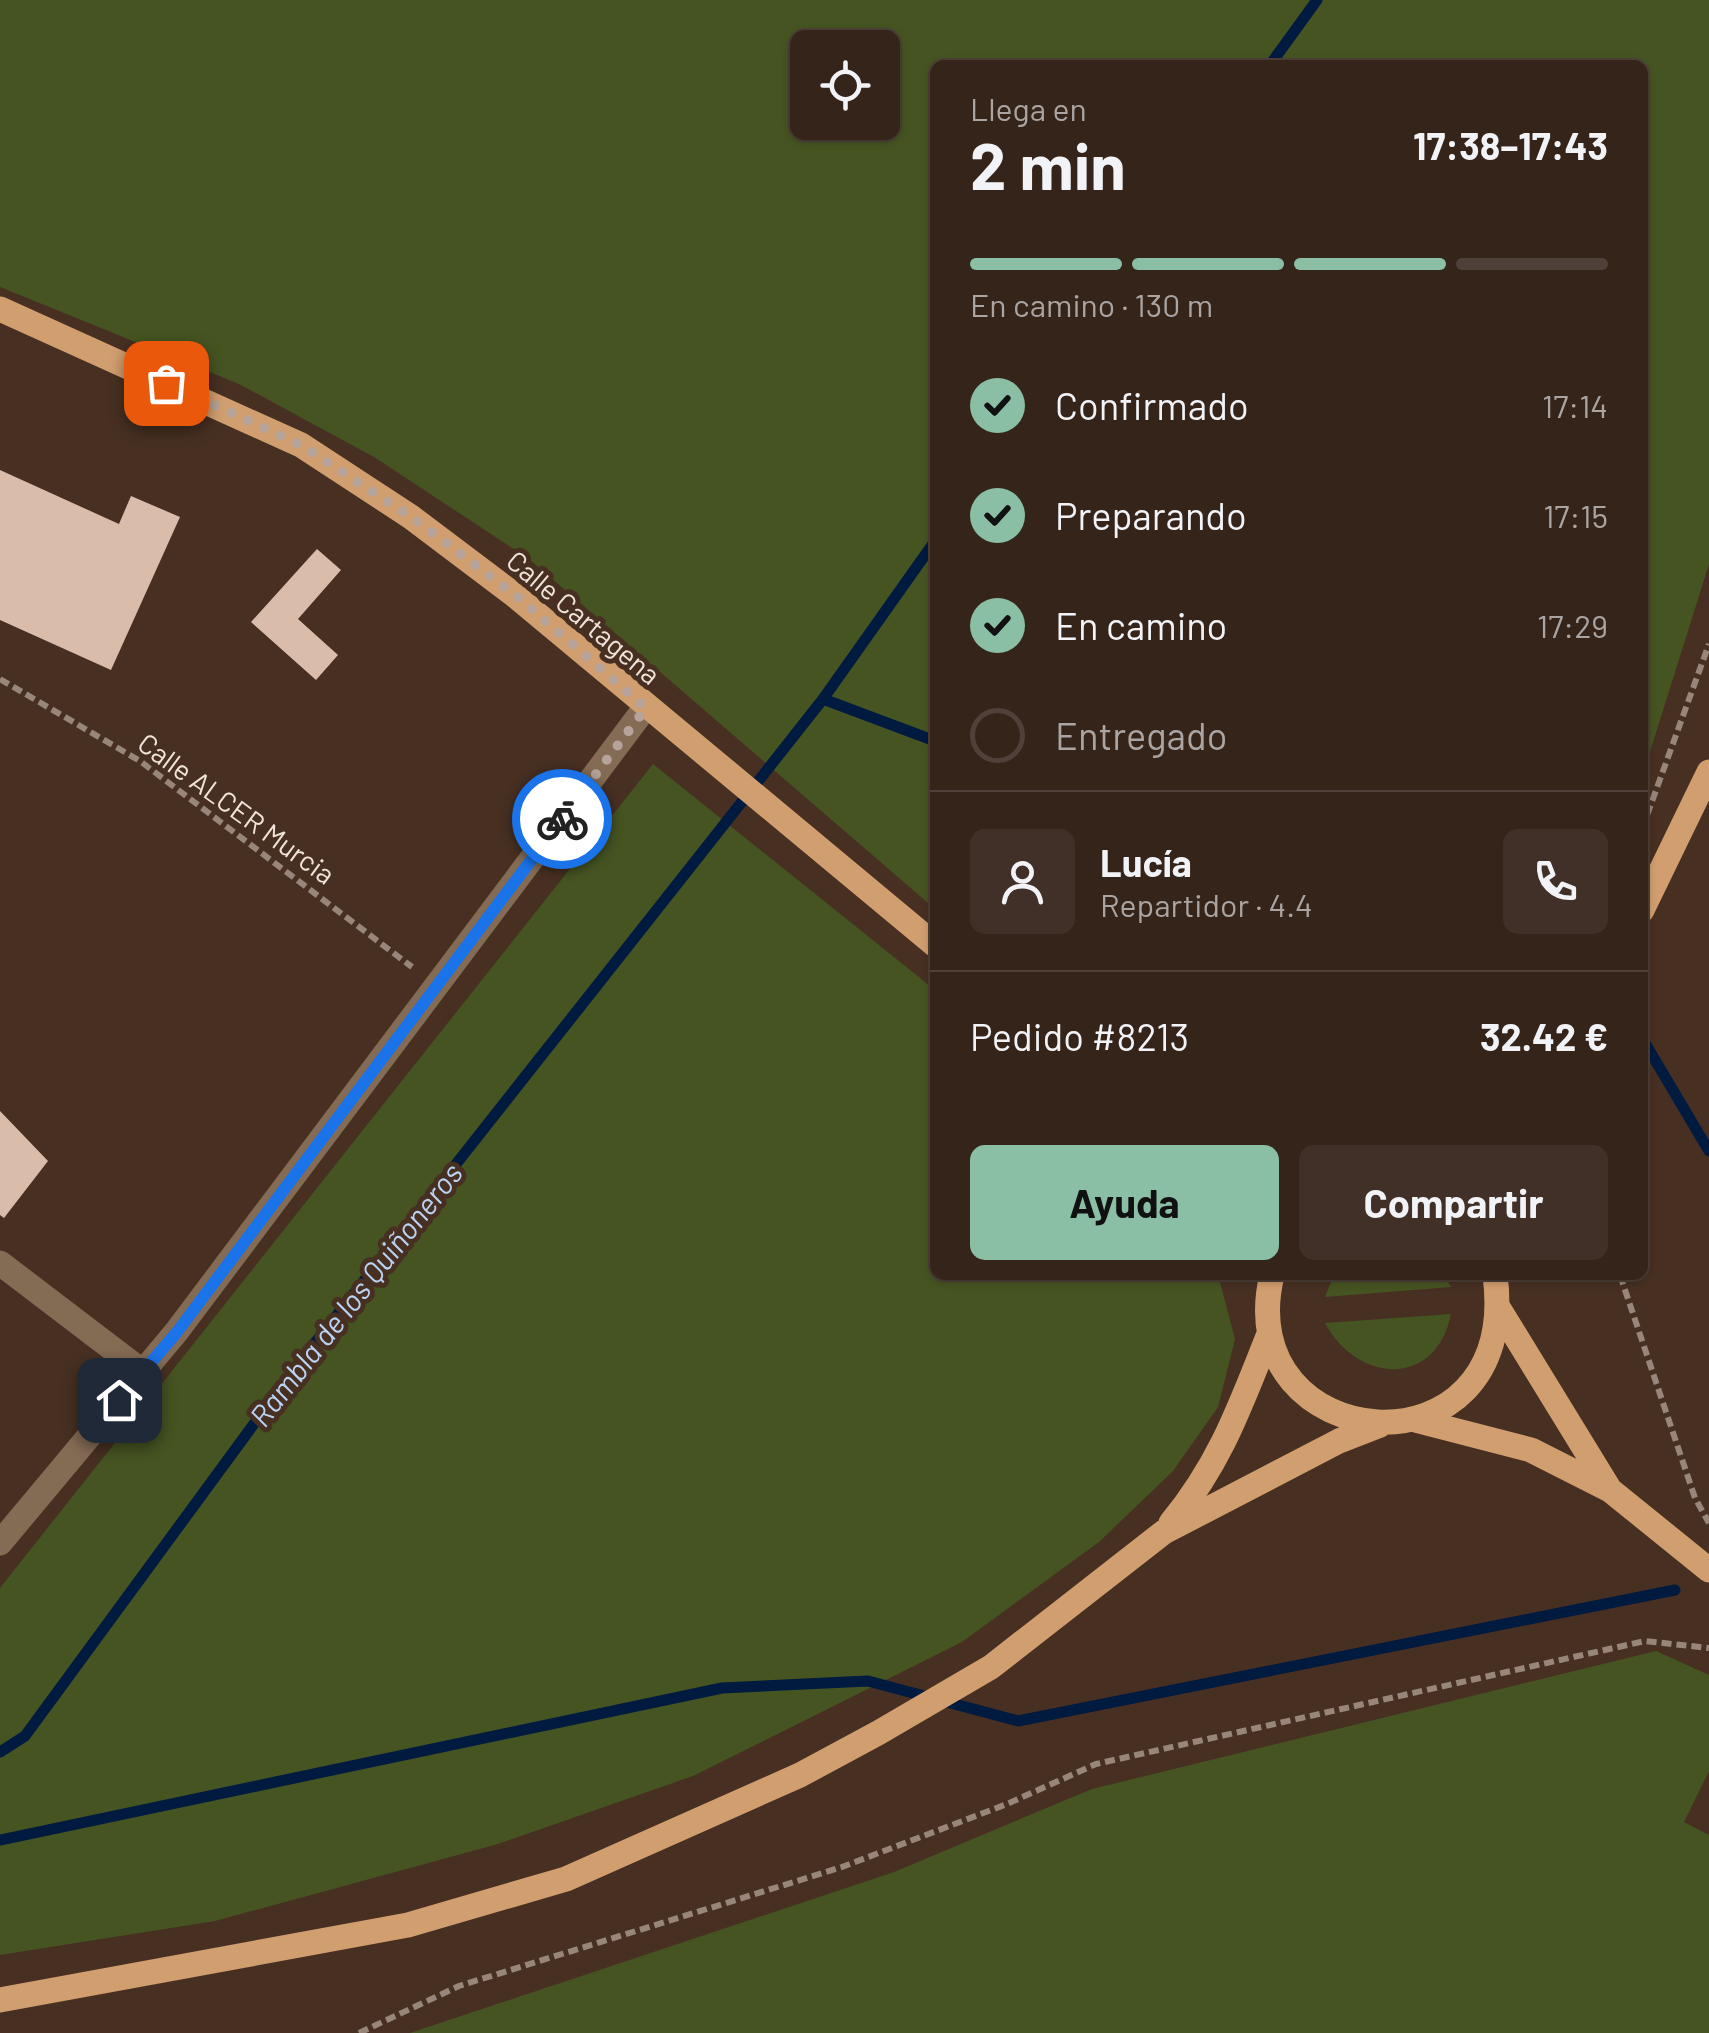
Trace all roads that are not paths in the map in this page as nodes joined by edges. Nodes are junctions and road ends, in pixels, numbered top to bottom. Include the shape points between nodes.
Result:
1 (0, 309) edge
2 (646, 708) junction
3 (1709, 772) edge
4 (1648, 898) edge
5 (930, 941) edge
6 (0, 1262) edge
7 (1496, 1280) edge
8 (1269, 1287) edge
9 (1499, 1308) junction
10 (1268, 1334) junction
11 (143, 1372) junction
12 (1416, 1420) junction
13 (1380, 1425) junction
14 (1610, 1490) junction
15 (1164, 1532) junction
16 (0, 1544) edge
17 (1709, 1570) edge
18 (0, 2000) edge

1 - 2 main road, Calle Cartagena via 301,445 514,594
2 - 5 main road, Calle Cartagena
2 - 11 street
3 - 4 main road
6 - 11 street
7 - 9 main road
8 - 10 main road
9 - 12 main road via 1492,1350 1469,1387
9 - 14 main road
10 - 13 main road via 1298,1388 1336,1414
10 - 15 main road via 1227,1442 1206,1481
11 - 16 street
12 - 13 main road
12 - 14 main road via 1531,1450
13 - 15 main road via 1338,1440
14 - 17 main road
15 - 18 main road via 991,1667 878,1733 566,1879 408,1925

